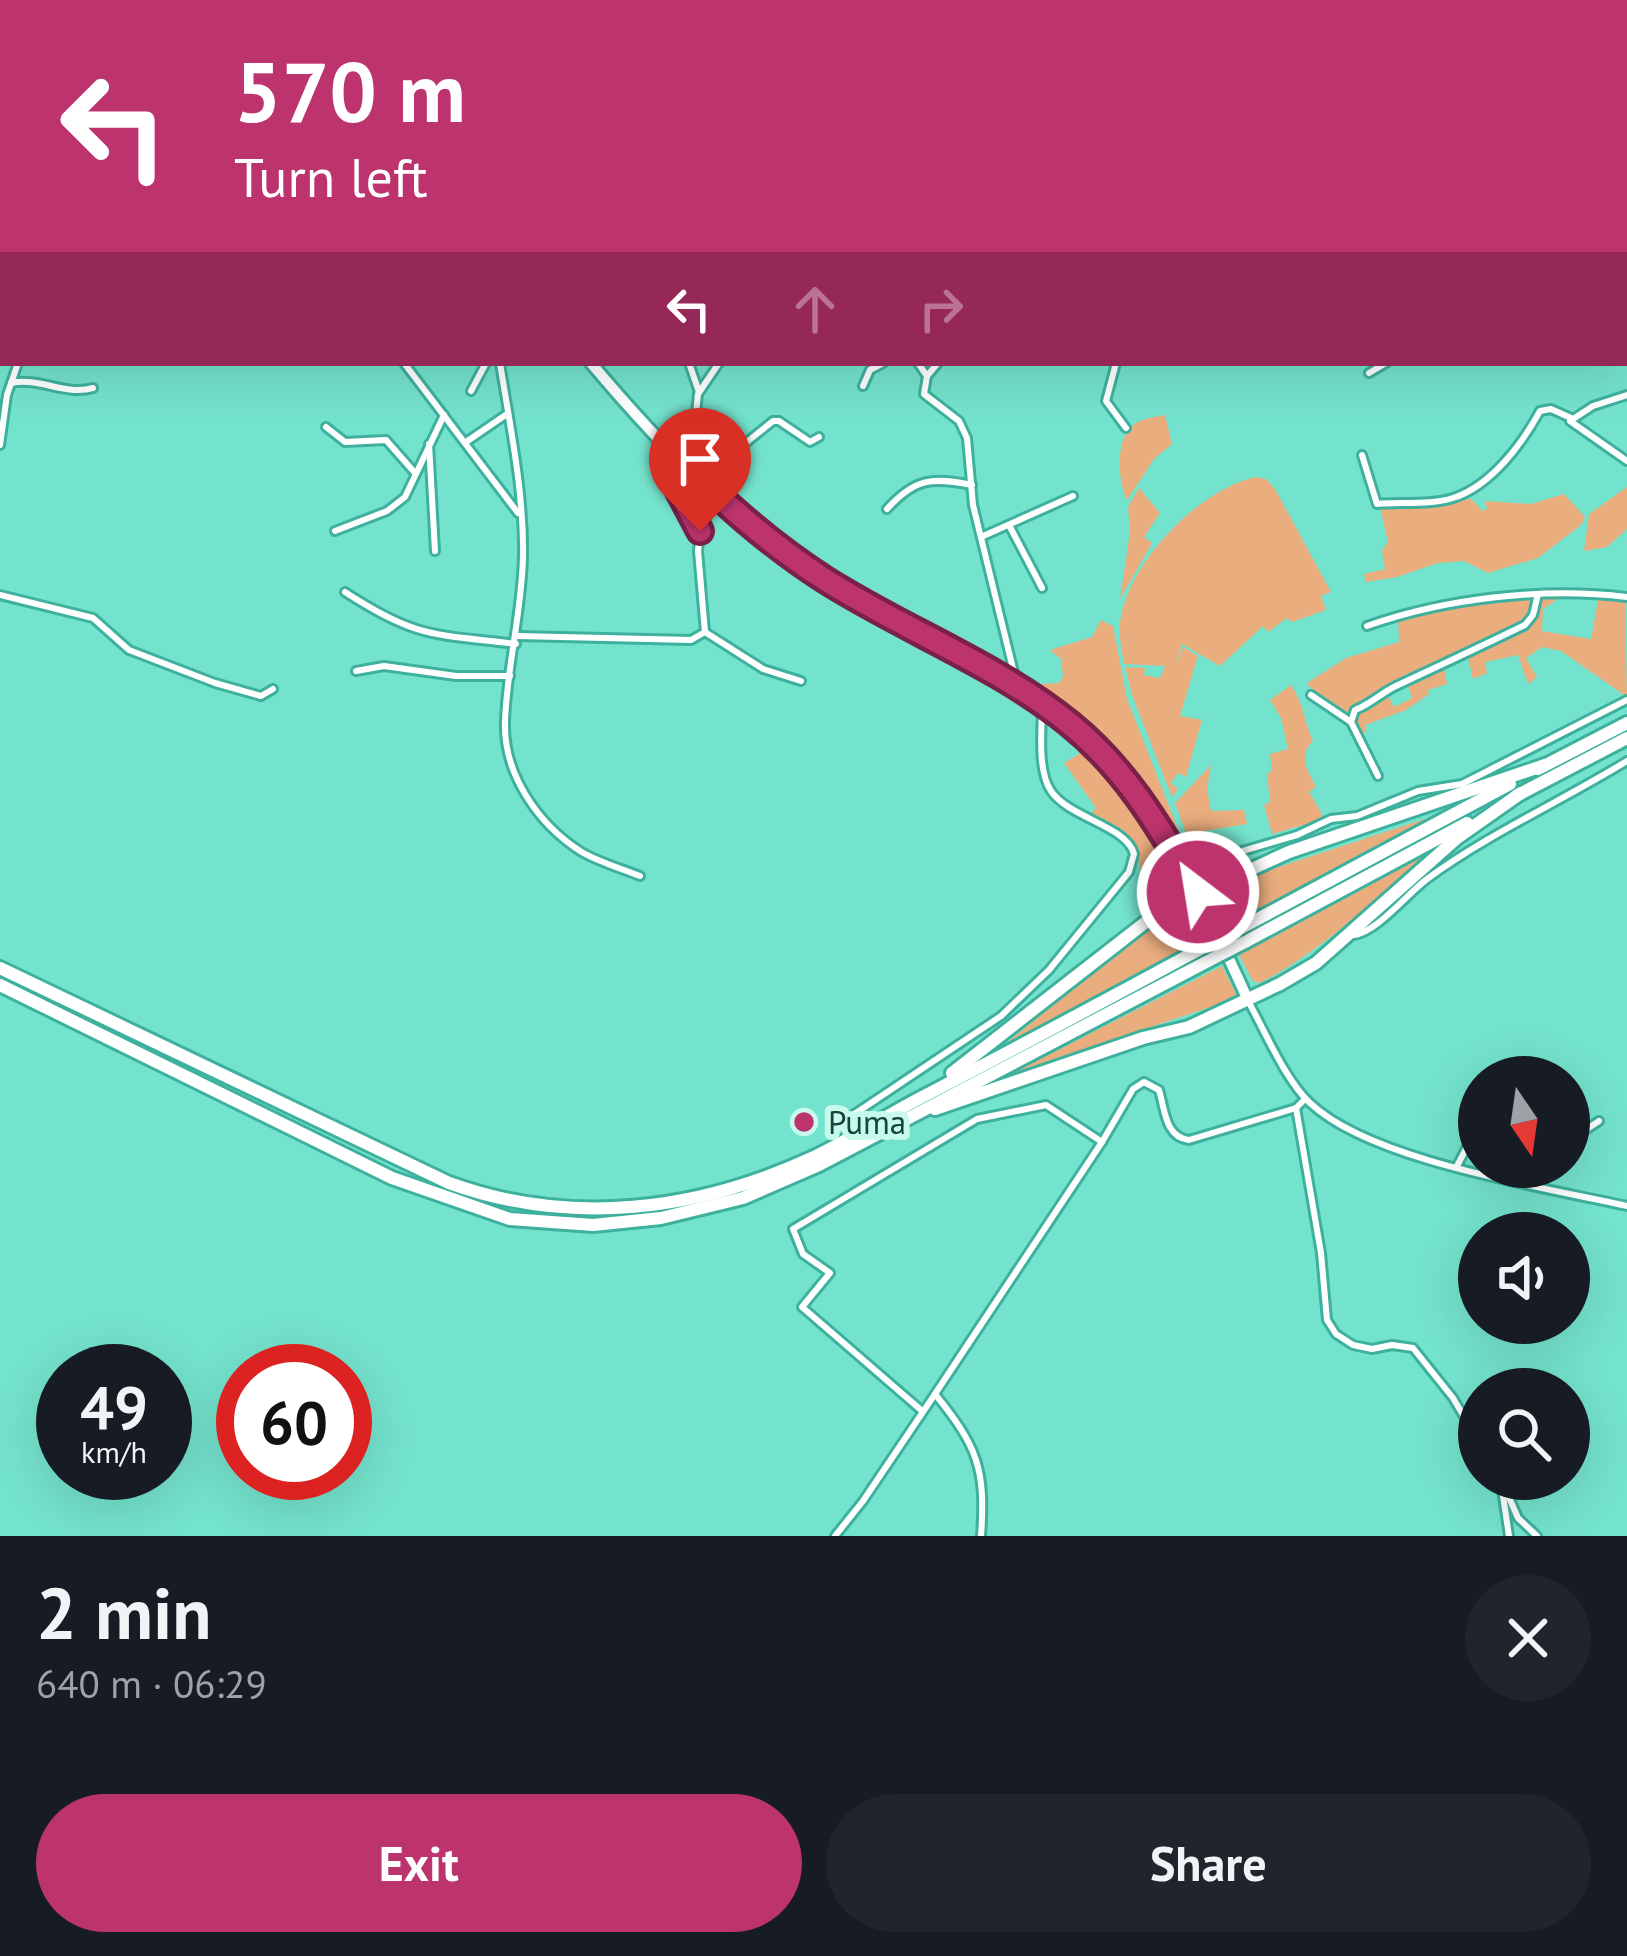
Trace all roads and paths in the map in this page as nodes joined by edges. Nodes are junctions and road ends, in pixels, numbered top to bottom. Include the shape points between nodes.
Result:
1 (17, 366) edge
2 (406, 366) edge
3 (485, 366) edge
4 (500, 366) edge
5 (594, 366) edge
6 (689, 366) edge
7 (717, 366) edge
8 (877, 366) edge
9 (920, 366) edge
10 (935, 366) edge
11 (1115, 366) edge
12 (1382, 366) edge
13 (1369, 373) dead end
14 (927, 376) junction
15 (11, 383) junction
16 (863, 386) dead end
17 (93, 388) dead end
18 (472, 392) dead end
19 (699, 392) junction
20 (1627, 395) edge
21 (4, 396) edge
22 (508, 414) junction
23 (443, 415) junction
24 (1571, 418) junction
25 (326, 427) dead end
26 (1126, 428) dead end
27 (819, 437) dead end
28 (429, 440) junction
29 (466, 442) junction
30 (0, 445) edge
31 (692, 451) junction
32 (1362, 455) dead end
33 (679, 460) junction
34 (1627, 461) edge
35 (415, 473) junction
36 (972, 484) junction
37 (1073, 496) dead end
38 (887, 509) dead end
39 (520, 516) junction
40 (1009, 525) junction
41 (335, 531) dead end
42 (981, 536) junction
43 (435, 551) dead end
44 (1042, 588) dead end
45 (346, 592) dead end
46 (1538, 594) junction
47 (0, 595) edge
48 (1627, 597) edge
49 (1367, 626) dead end
50 (705, 632) junction
51 (517, 640) junction
52 (356, 671) dead end
53 (511, 676) junction
54 (801, 681) dead end
55 (273, 689) dead end
56 (1018, 689) junction
57 (1311, 695) dead end
58 (1627, 700) edge
59 (1042, 705) junction
60 (1351, 722) junction
61 (1627, 723) edge
62 (1627, 738) edge
63 (1627, 761) edge
64 (1545, 765) junction
65 (1378, 776) dead end
66 (1521, 793) junction
67 (1202, 863) dead end
68 (640, 876) dead end
69 (1198, 892) junction
70 (1243, 935) junction
71 (1345, 936) junction
72 (0, 968) edge
73 (0, 985) edge
74 (1247, 998) junction
75 (882, 1096) junction
76 (1306, 1100) junction
77 (1296, 1108) junction
78 (896, 1116) junction
79 (1599, 1121) dead end
80 (1590, 1127) edge
81 (852, 1136) junction
82 (1102, 1142) junction
83 (1458, 1162) edge
84 (1456, 1166) joint
85 (1547, 1188) edge
86 (1627, 1206) edge
87 (935, 1394) junction
88 (1458, 1409) edge
89 (922, 1411) junction
90 (1504, 1500) edge
91 (1510, 1500) edge
92 (835, 1536) edge
93 (981, 1536) edge
94 (1509, 1536) edge
95 (1537, 1536) edge

1 - 15 street
2 - 23 street
3 - 18 street
4 - 22 street
5 - 33 main road
6 - 19 street
7 - 19 street
8 - 16 street
9 - 14 street
10 - 14 street
11 - 26 street via 1106,401
12 - 13 street
14 - 36 street via 924,394 959,421 967,438
15 - 17 street
15 - 21 street
19 - 31 street
20 - 24 street
21 - 30 street
22 - 29 street
22 - 39 street
23 - 28 street
23 - 29 street
24 - 32 street via 1540,411 1499,466 1454,497 1377,504
24 - 34 street
25 - 35 street via 346,442 386,440
27 - 31 street via 810,442 772,421 727,458
28 - 35 street
28 - 43 street
29 - 39 street
31 - 33 street
33 - 50 street via 673,480 700,531
33 - 56 main road via 746,524 826,580
35 - 41 street via 394,507
36 - 38 street via 926,481
36 - 42 street
37 - 40 street
39 - 51 street
40 - 42 street
40 - 44 street
42 - 56 street
45 - 51 street via 405,628 450,639
46 - 48 street
46 - 49 street via 1431,606
46 - 60 street via 1525,625 1388,690 1355,710
47 - 55 street via 92,618 129,650 215,683 261,696
50 - 51 street via 691,640
50 - 54 street via 763,669
51 - 53 street
52 - 53 street via 384,665
53 - 68 street via 505,723 521,788 580,850
56 - 59 main road
57 - 60 street
58 - 67 street via 1462,784 1418,790
59 - 69 main road via 1109,760 1149,808
59 - 75 street via 1051,791 1126,839 1134,854 1130,872 1001,1016
60 - 65 street
61 - 64 highway
62 - 66 highway
63 - 71 street via 1462,851 1371,929
64 - 69 highway via 1289,852
64 - 70 highway
66 - 70 highway
66 - 71 highway
69 - 74 main road
69 - 78 highway via 1120,938
70 - 78 highway, bridge
71 - 74 highway via 1316,963
72 - 81 highway via 402,1163 514,1202 624,1209 700,1198
73 - 78 highway via 392,1178 510,1219 593,1225 700,1210 800,1173
74 - 76 street
74 - 78 highway via 1189,1027
75 - 78 street
75 - 81 street via 844,1121
76 - 77 street
76 - 84 street via 1379,1144
77 - 82 street via 1177,1138 1159,1090 1144,1082 1132,1088
77 - 88 street via 1327,1320 1353,1345 1413,1348
78 - 81 highway
79 - 80 street
82 - 87 street
82 - 89 street via 1046,1105 977,1120 794,1229 802,1254 830,1273 802,1307
83 - 84 street
85 - 86 street
87 - 89 street
87 - 93 street via 980,1465
89 - 92 street
90 - 94 street
91 - 95 street

